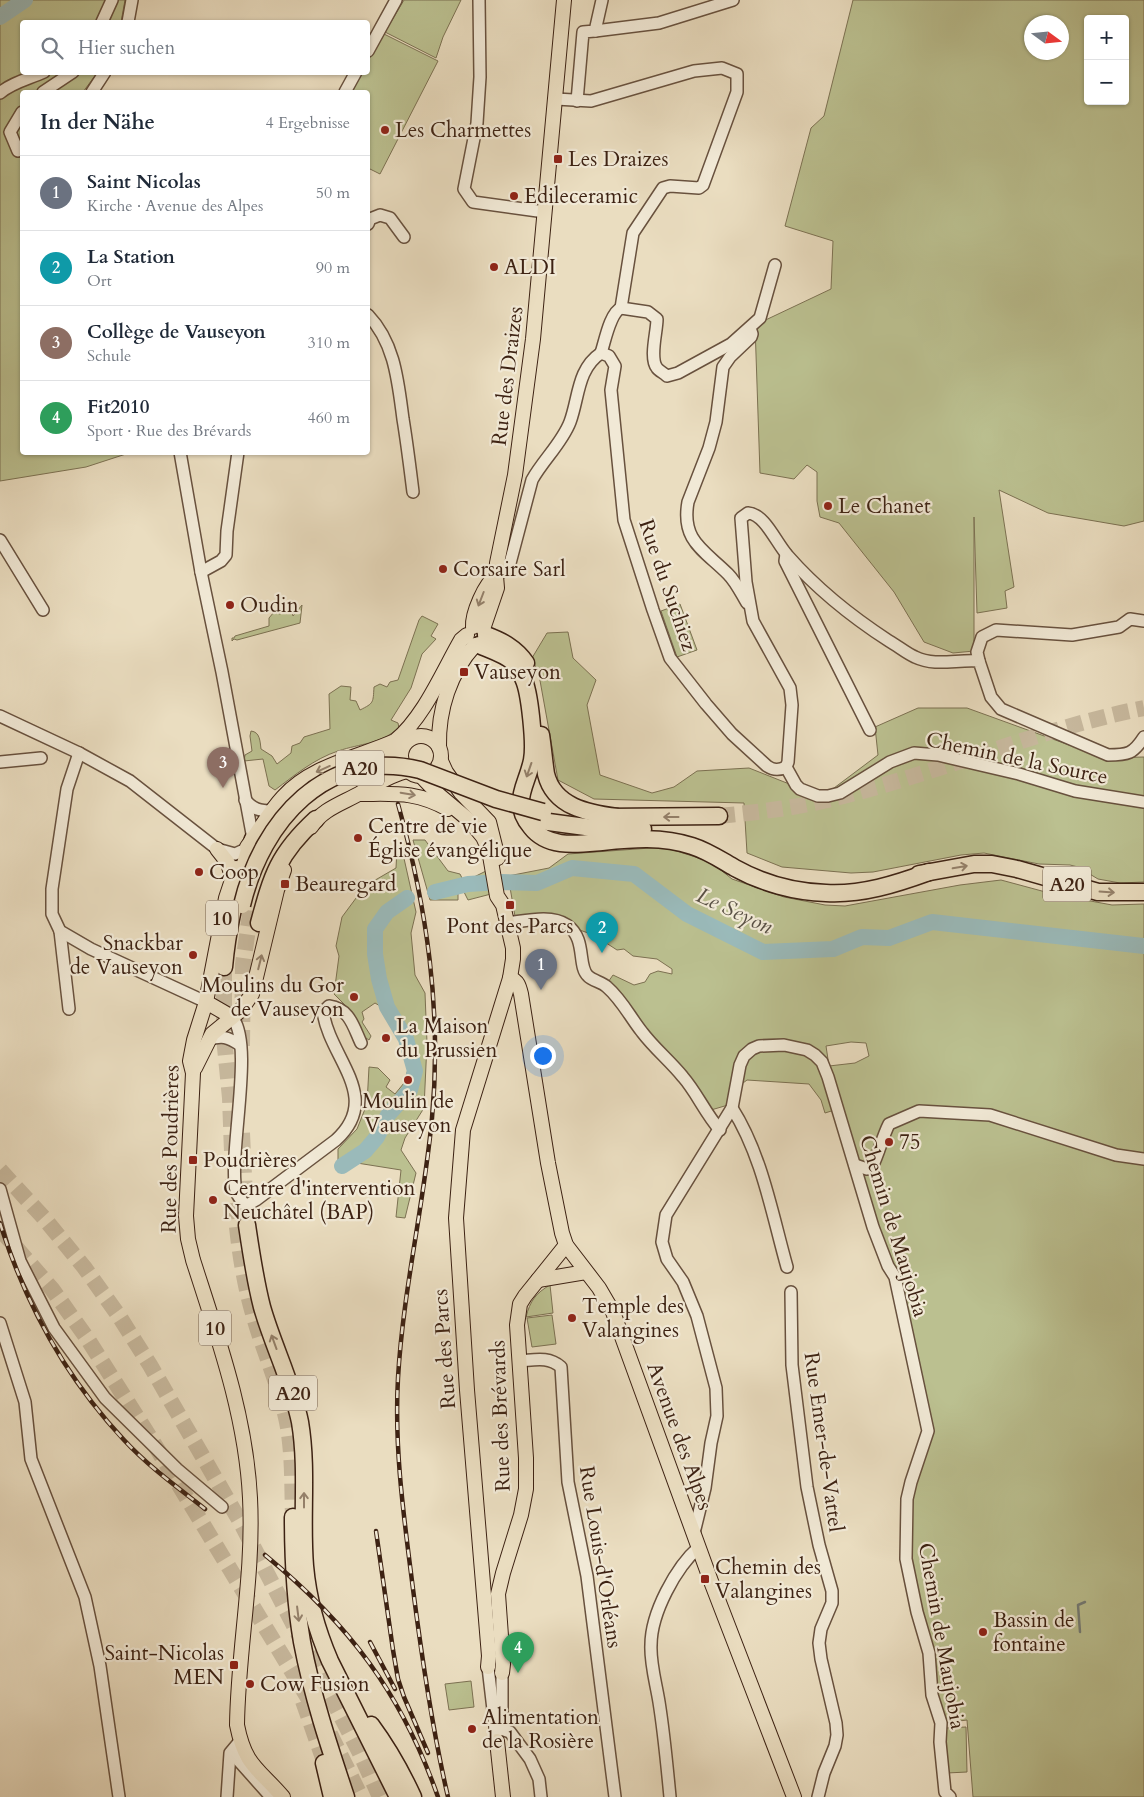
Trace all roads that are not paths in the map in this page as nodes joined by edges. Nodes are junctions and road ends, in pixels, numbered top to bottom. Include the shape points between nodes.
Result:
1 (112, 0) edge
2 (132, 0) edge
3 (396, 0) edge
4 (479, 0) edge
5 (564, 0) edge
6 (602, 0) edge
7 (733, 0) edge
8 (103, 20) edge
9 (128, 20) edge
10 (595, 31) junction
11 (370, 47) edge
12 (36, 75) edge
13 (68, 75) edge
14 (103, 75) edge
15 (354, 75) edge
16 (46, 90) edge
17 (93, 90) edge
18 (345, 90) edge
19 (0, 93) edge
20 (556, 99) junction
21 (577, 101) junction
22 (20, 115) edge
23 (18, 151) dead end
24 (545, 212) junction
25 (370, 220) edge
26 (404, 237) dead end
27 (775, 265) dead end
28 (621, 308) junction
29 (370, 317) edge
30 (750, 328) junction
31 (601, 353) junction
32 (181, 455) edge
33 (238, 455) edge
34 (413, 492) dead end
35 (0, 540) edge
36 (786, 554) junction
37 (201, 572) junction
38 (496, 576) junction
39 (750, 607) junction
40 (43, 610) dead end
41 (1144, 621) edge
42 (477, 636) junction
43 (979, 661) junction
44 (435, 686) junction
45 (0, 716) edge
46 (870, 730) dead end
47 (417, 737) junction
48 (1144, 737) edge
49 (79, 753) junction
50 (401, 753) junction
51 (440, 754) junction
52 (41, 758) dead end
53 (347, 760) junction
54 (0, 762) edge
55 (786, 767) junction
56 (407, 771) junction
57 (420, 776) junction
58 (359, 794) junction
59 (245, 800) junction
60 (1144, 802) edge
61 (272, 811) junction
62 (465, 816) junction
63 (719, 816) tunnel mouth
64 (542, 817) junction
65 (617, 817) junction
66 (316, 819) junction
67 (250, 844) junction
68 (216, 850) junction
69 (929, 872) junction
70 (497, 873) junction
71 (232, 878) junction
72 (1144, 892) edge
73 (247, 906) tunnel mouth
74 (259, 923) tunnel mouth
75 (507, 923) junction
76 (60, 931) junction
77 (224, 967) tunnel mouth
78 (510, 978) junction
79 (206, 1002) junction
80 (69, 1009) dead end
81 (232, 1017) junction
82 (208, 1040) junction
83 (361, 1043) dead end
84 (240, 1045) junction
85 (193, 1073) junction
86 (732, 1108) junction
87 (720, 1130) junction
88 (1144, 1159) edge
89 (855, 1165) junction
90 (0, 1189) edge
91 (247, 1225) dead end
92 (566, 1245) junction
93 (787, 1267) dead end
94 (586, 1272) junction
95 (538, 1280) junction
96 (791, 1292) dead end
97 (0, 1323) edge
98 (519, 1361) junction
99 (222, 1507) dead end
100 (292, 1517) tunnel mouth
101 (696, 1540) junction
102 (502, 1673) junction
103 (489, 1674) junction
104 (340, 1682) junction
105 (495, 1727) junction
106 (240, 1741) junction
107 (497, 1741) joint
108 (322, 1758) tunnel mouth
109 (119, 1797) edge
110 (227, 1797) edge
111 (271, 1797) edge
112 (283, 1797) edge
113 (332, 1797) edge
114 (346, 1797) edge
115 (398, 1797) edge
116 (413, 1797) edge
117 (503, 1797) edge
118 (541, 1797) edge
119 (615, 1797) edge
120 (670, 1797) edge
121 (794, 1797) edge
122 (818, 1797) edge
123 (950, 1797) edge

1 - 8 street
2 - 9 street
3 - 11 street
4 - 24 street via 478,123 464,189 474,202
5 - 20 main road, Rue des Draizes / 10
6 - 10 street
7 - 10 street via 659,24
10 - 21 street via 583,32
12 - 19 street
13 - 16 street
14 - 17 street
15 - 18 street
20 - 21 street
20 - 24 main road, Rue des Draizes / 10
21 - 28 street via 591,101 694,71 722,68 737,74 737,92 703,185 699,188 662,188 633,233
22 - 23 street via 10,132
24 - 38 main road, Rue des Draizes / 10 via 520,438
25 - 26 street via 380,214 390,218
27 - 30 street via 760,318
28 - 30 street via 648,312 657,319 653,359 657,369 667,376 730,344
28 - 31 street via 612,317
29 - 34 street via 390,348 397,373
30 - 39 street via 751,337 723,367 716,422 686,511 688,528 695,544 730,575
31 - 38 street via 586,368 570,422 532,480 510,567
31 - 55 street, Rue du Suchiez via 609,356 615,366 611,390 624,520 670,658 748,750 772,769
32 - 37 street
33 - 37 street via 226,555
35 - 40 street
36 - 39 street via 761,518 748,512 741,518
36 - 43 street via 817,587 860,622 915,657 932,663
36 - 46 street via 785,562
37 - 59 street
38 - 42 main road, Rue des Draizes / 10 via 497,588
39 - 55 street via 753,621 790,688 791,733
41 - 43 street via 1130,619 1119,627 1072,635 996,630 982,637 977,652
42 - 44 main road, 10 via 461,640
42 - 51 main road, 10 via 462,658 444,701 439,723
42 - 65 highway via 510,646 528,667 533,681 546,773 555,792 577,809
42 -> 69 highway via 512,662 526,684 534,750 520,804 525,819 541,837 567,844 643,839 678,842 702,849 763,880 812,892 858,892 885,887
43 - 48 street via 991,696 1001,709 1108,755 1125,755 1136,750
44 - 47 main road, 10 via 432,708
44 - 53 main road, 10 via 404,734 395,741
45 - 49 street
47 - 50 main road via 408,741
47 - 51 main road via 430,738
49 - 68 street via 130,781
49 - 76 street via 67,789 52,889 52,914
50 - 53 main road, 10
50 - 56 main road
51 - 57 main road via 433,772
51 - 70 main road, Rue des Parcs via 446,772 461,793 489,822 496,843
52 - 54 street
53 - 58 main road via 360,772
53 -> 61 main road, 10 via 300,782
55 - 60 street, Chemin de la Source via 800,789 828,796 840,793 890,762 914,754 938,755 1075,791
56 - 57 main road
56 - 58 main road, 10 via 385,778
57 - 62 main road, Rue des Parcs
58 -> 62 main road, Rue des Parcs via 411,795
58 - 66 main road, 10
59 - 61 street via 255,809
59 - 67 street
61 - 67 main road, 10
62 - 70 main road, Rue des Parcs via 486,842
63 -> 65 highway, A20
64 - 65 highway, A20
64 - 69 highway, A20 via 593,828 665,830 689,835 760,869 798,880 848,882
64 - 73 highway, A20 via 506,812 404,776 381,775 352,781 325,794 289,825 273,850
66 - 74 highway via 280,861
81 -> 66 main road, 10 via 246,1005 252,994 284,870
67 - 68 street via 235,854
67 - 71 main road, Rue des Poudrières / 10 via 236,865
67 - 77 highway via 228,928
68 - 71 main road via 228,863
69 -> 72 highway, A20 via 992,864 1098,892
70 - 75 main road, Rue des Parcs via 506,896 503,905
71 - 79 main road, Rue des Poudrières / 10
75 - 78 main road, Rue des Parcs via 514,959
75 - 87 street via 552,919 568,926 580,945 588,977 606,985 625,1007 642,1032 685,1078
76 - 79 street via 91,949
76 - 80 street
78 - 92 main road, Avenue des Alpes via 518,984 548,1163
78 - 103 main road, Rue des Parcs via 463,1130 456,1218
79 - 81 main road
79 - 85 main road, Rue des Poudrières / 10 via 190,1061
81 - 82 main road, 10
81 - 84 street
82 - 84 street via 226,1037
82 - 85 main road, 10
83 - 84 street via 345,1012 329,1006 323,1012 356,1095 353,1117 344,1133 249,1204 244,1204 236,1193
85 - 106 main road, Rue des Poudrières / 10 via 186,1208 188,1239 224,1358 242,1435 250,1498 248,1582 237,1710
86 - 87 street, Chemin de Maujobia
86 - 89 street, Chemin de Maujobia via 740,1065 752,1049 784,1046 807,1050 822,1062
86 - 93 street via 742,1123 765,1184
87 - 101 street via 666,1215 662,1242 666,1259 683,1282 697,1316 716,1388 717,1416
88 - 89 street via 1116,1155 990,1115 919,1111 889,1124 872,1167 867,1169
89 - 123 street, Chemin de Maujobia via 873,1227 895,1277 928,1431 907,1499 906,1559 929,1653 932,1695 941,1724 945,1792
90 - 99 street via 20,1261 54,1328 105,1398 177,1469
104 -> 91 highway, A20 via 321,1640 305,1566 300,1422 288,1376 262,1308
92 - 94 main road, Avenue des Alpes
92 - 95 main road, Rue des Brévards
94 - 95 main road
94 - 101 main road, Avenue des Alpes via 613,1312
95 - 98 main road, Rue des Brévards via 524,1296 519,1310
96 - 122 street, Rue Emer-de-Vattel via 792,1365 807,1487 832,1591 832,1603 819,1643 837,1735
97 - 109 street via 25,1402 31,1459 85,1597 100,1666
98 - 102 main road, Rue des Brévards via 526,1488 522,1515 498,1594
98 - 119 street, Rue Louis-d'Orléans via 548,1359 561,1367 568,1482 587,1576
100 -> 114 highway via 302,1643 316,1706
101 - 120 street via 668,1589 656,1617 651,1640
101 - 121 main road, Avenue des Alpes
102 - 103 street via 497,1679
102 - 105 street via 502,1716
103 - 105 street, Rue des Parcs
104 - 115 highway, A20
104 - 116 highway, A20 via 392,1755
105 - 107 street, Rue des Parcs
105 - 118 street via 510,1732 530,1759 539,1779
106 - 110 street via 230,1753
106 - 111 street via 239,1762
106 - 112 main road, 10 via 254,1767
107 - 117 main road, Rue des Parcs
108 - 113 highway

